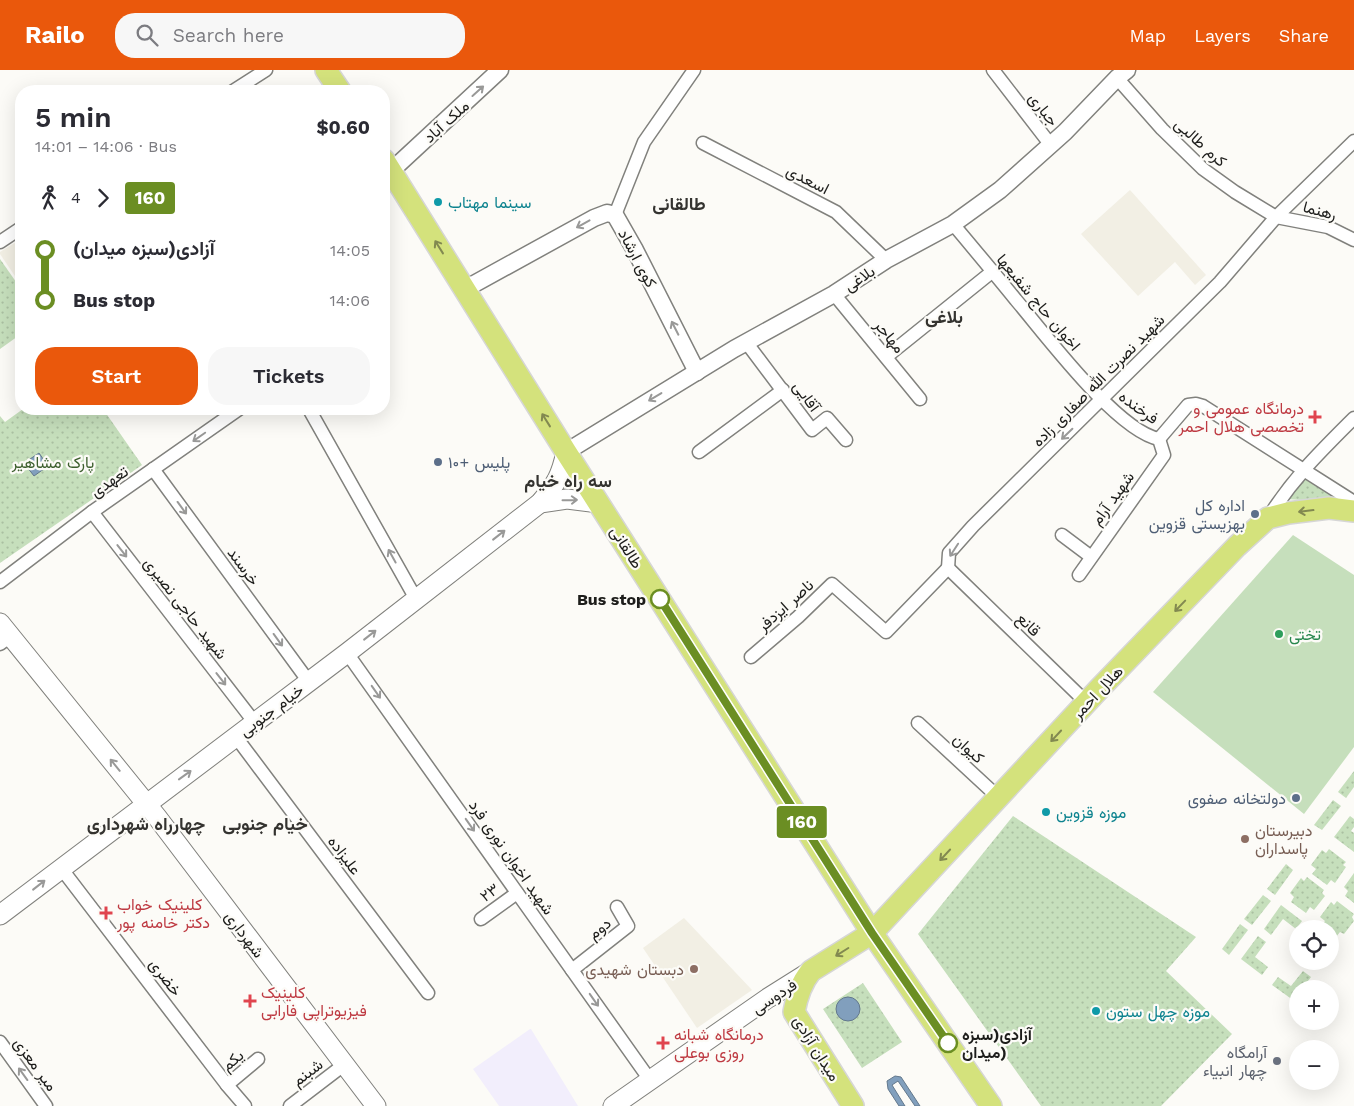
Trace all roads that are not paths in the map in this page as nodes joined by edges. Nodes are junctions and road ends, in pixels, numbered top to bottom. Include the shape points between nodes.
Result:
1 (266, 70) edge
2 (326, 70) edge
3 (500, 70) edge
4 (694, 70) edge
5 (993, 70) edge
6 (1122, 74) edge
7 (242, 85) edge
8 (336, 85) edge
9 (1354, 141) edge
10 (703, 143) dead end
11 (1050, 144) junction
12 (390, 162) edge
13 (390, 170) edge
14 (615, 215) junction
15 (1276, 217) junction
16 (953, 224) junction
17 (15, 232) edge
18 (1354, 240) edge
19 (0, 242) edge
20 (886, 260) junction
21 (992, 271) junction
22 (465, 289) junction
23 (834, 294) junction
24 (746, 342) junction
25 (886, 357) junction
26 (697, 372) junction
27 (783, 390) junction
28 (920, 399) dead end
29 (1102, 400) junction
30 (230, 415) edge
31 (312, 415) edge
32 (1354, 418) edge
33 (1159, 439) junction
34 (846, 440) dead end
35 (566, 452) junction
36 (699, 452) dead end
37 (153, 469) junction
38 (1302, 470) junction
39 (540, 502) junction
40 (1354, 502) edge
41 (599, 503) junction
42 (1354, 511) edge
43 (92, 512) junction
44 (1268, 518) junction
45 (1062, 534) dead end
46 (1090, 556) junction
47 (948, 568) junction
48 (1079, 575) dead end
49 (0, 582) edge
50 (416, 599) junction
51 (4, 634) edge
52 (348, 653) junction
53 (751, 657) dead end
54 (309, 682) junction
55 (1087, 703) junction
56 (255, 723) junction
57 (918, 723) dead end
58 (236, 737) junction
59 (998, 797) junction
60 (146, 803) junction
61 (61, 868) junction
62 (517, 892) junction
63 (617, 907) dead end
64 (0, 915) edge
65 (481, 919) dead end
66 (872, 933) junction
67 (572, 970) junction
68 (811, 971) junction
69 (428, 993) dead end
70 (0, 1042) edge
71 (258, 1059) dead end
72 (345, 1064) junction
73 (650, 1080) junction
74 (227, 1085) junction
75 (620, 1104) edge
76 (46, 1106) edge
77 (245, 1106) edge
78 (290, 1106) edge
79 (376, 1106) edge
80 (854, 1106) edge
81 (991, 1106) edge

1 - 7 street
2 - 8 main road
12 -> 3 street, ملک آباد
4 - 14 street via 644,142
5 - 11 street, جباری
6 - 11 street, بلاغی
6 - 15 street, کرم طالبی via 1162,129 1203,169
9 - 15 street, شهید نصرت الله صفاری زاده
10 - 20 street, اسعدی via 836,212
11 - 16 street, بلاغی via 1000,190
22 -> 13 main road, طالقانی
14 -> 22 street, کوی ارشاد via 594,218
26 -> 14 street, کوی ارشاد
15 - 18 street, رهنما via 1328,227
15 - 29 street, شهید نصرت الله صفاری زاده via 1220,282
16 - 20 street, بلاغی
16 - 21 street, اخوان حاج شفیعها
17 - 19 street
20 - 23 street, بلاغی
21 - 25 street
21 - 29 street, اخوان حاج شفیعها
35 -> 22 main road, طالقانی
23 - 24 street, بلاغی
23 - 25 street, مهاجر
24 - 26 street, بلاغی
24 - 27 street, آقایی
25 - 28 street, مهاجر
26 -> 35 street, بلاغی
27 - 34 street, آقایی via 812,430 827,418
27 - 36 street
29 - 33 street, فرخنده via 1141,433
29 -> 47 street, شهید نصرت الله صفاری زاده via 973,526 949,553
30 -> 37 street, تعهدی
50 -> 31 street
32 - 38 street
33 - 38 street, فرخنده via 1188,405 1196,404
33 - 46 street, شهید آرام via 1164,455
35 - 39 main road, خیام جنوبی via 556,483
35 - 41 main road, طالقانی
37 - 43 street, تعهدی
37 -> 54 street, خرسند
38 - 40 street, فرخنده
38 - 44 street
39 -> 41 main road via 567,499
50 -> 39 main road, خیام جنوبی
41 - 66 main road, طالقانی
42 -> 44 main road via 1329,508
43 - 49 street, تعهدی
43 -> 56 street, شهید حاجی نصیری
44 -> 55 main road, هلال احمر via 1237,546
45 - 46 street
46 - 48 street, شهید آرام
47 - 53 street, ناصر ایزدفر via 886,632 832,584
47 - 55 street, قانع
52 -> 50 main road, خیام جنوبی
60 -> 51 main road, شهرداری
52 - 54 main road, خیام جنوبی
52 -> 62 street, شهید اخوان نوری فرد
54 - 56 main road, خیام جنوبی
55 -> 59 main road, هلال احمر
56 - 58 main road, خیام جنوبی
57 - 59 street, کیوان
60 -> 58 main road, خیام جنوبی
58 - 69 street, علیزاده
59 -> 66 main road, هلال احمر
60 - 61 main road, خیام جنوبی
60 - 72 main road, شهرداری
64 -> 61 main road, خیام جنوبی
61 - 74 street, خضری
62 - 65 street, ۲۳
62 - 67 street, شهید اخوان نوری فرد
63 - 67 street, دوم via 628,926
66 -> 68 main road, میدان آزادی
66 - 81 main road
67 -> 73 street, شهید اخوان نوری فرد
68 - 73 main road, فردوسی
68 - 80 main road, میدان آزادی via 800,988 794,1012
76 -> 70 street, میر معزی
71 - 74 street, یکم
72 - 78 street, شبنم
72 - 79 main road, شهرداری
73 - 75 main road, فردوسی
74 - 77 street, خضری

